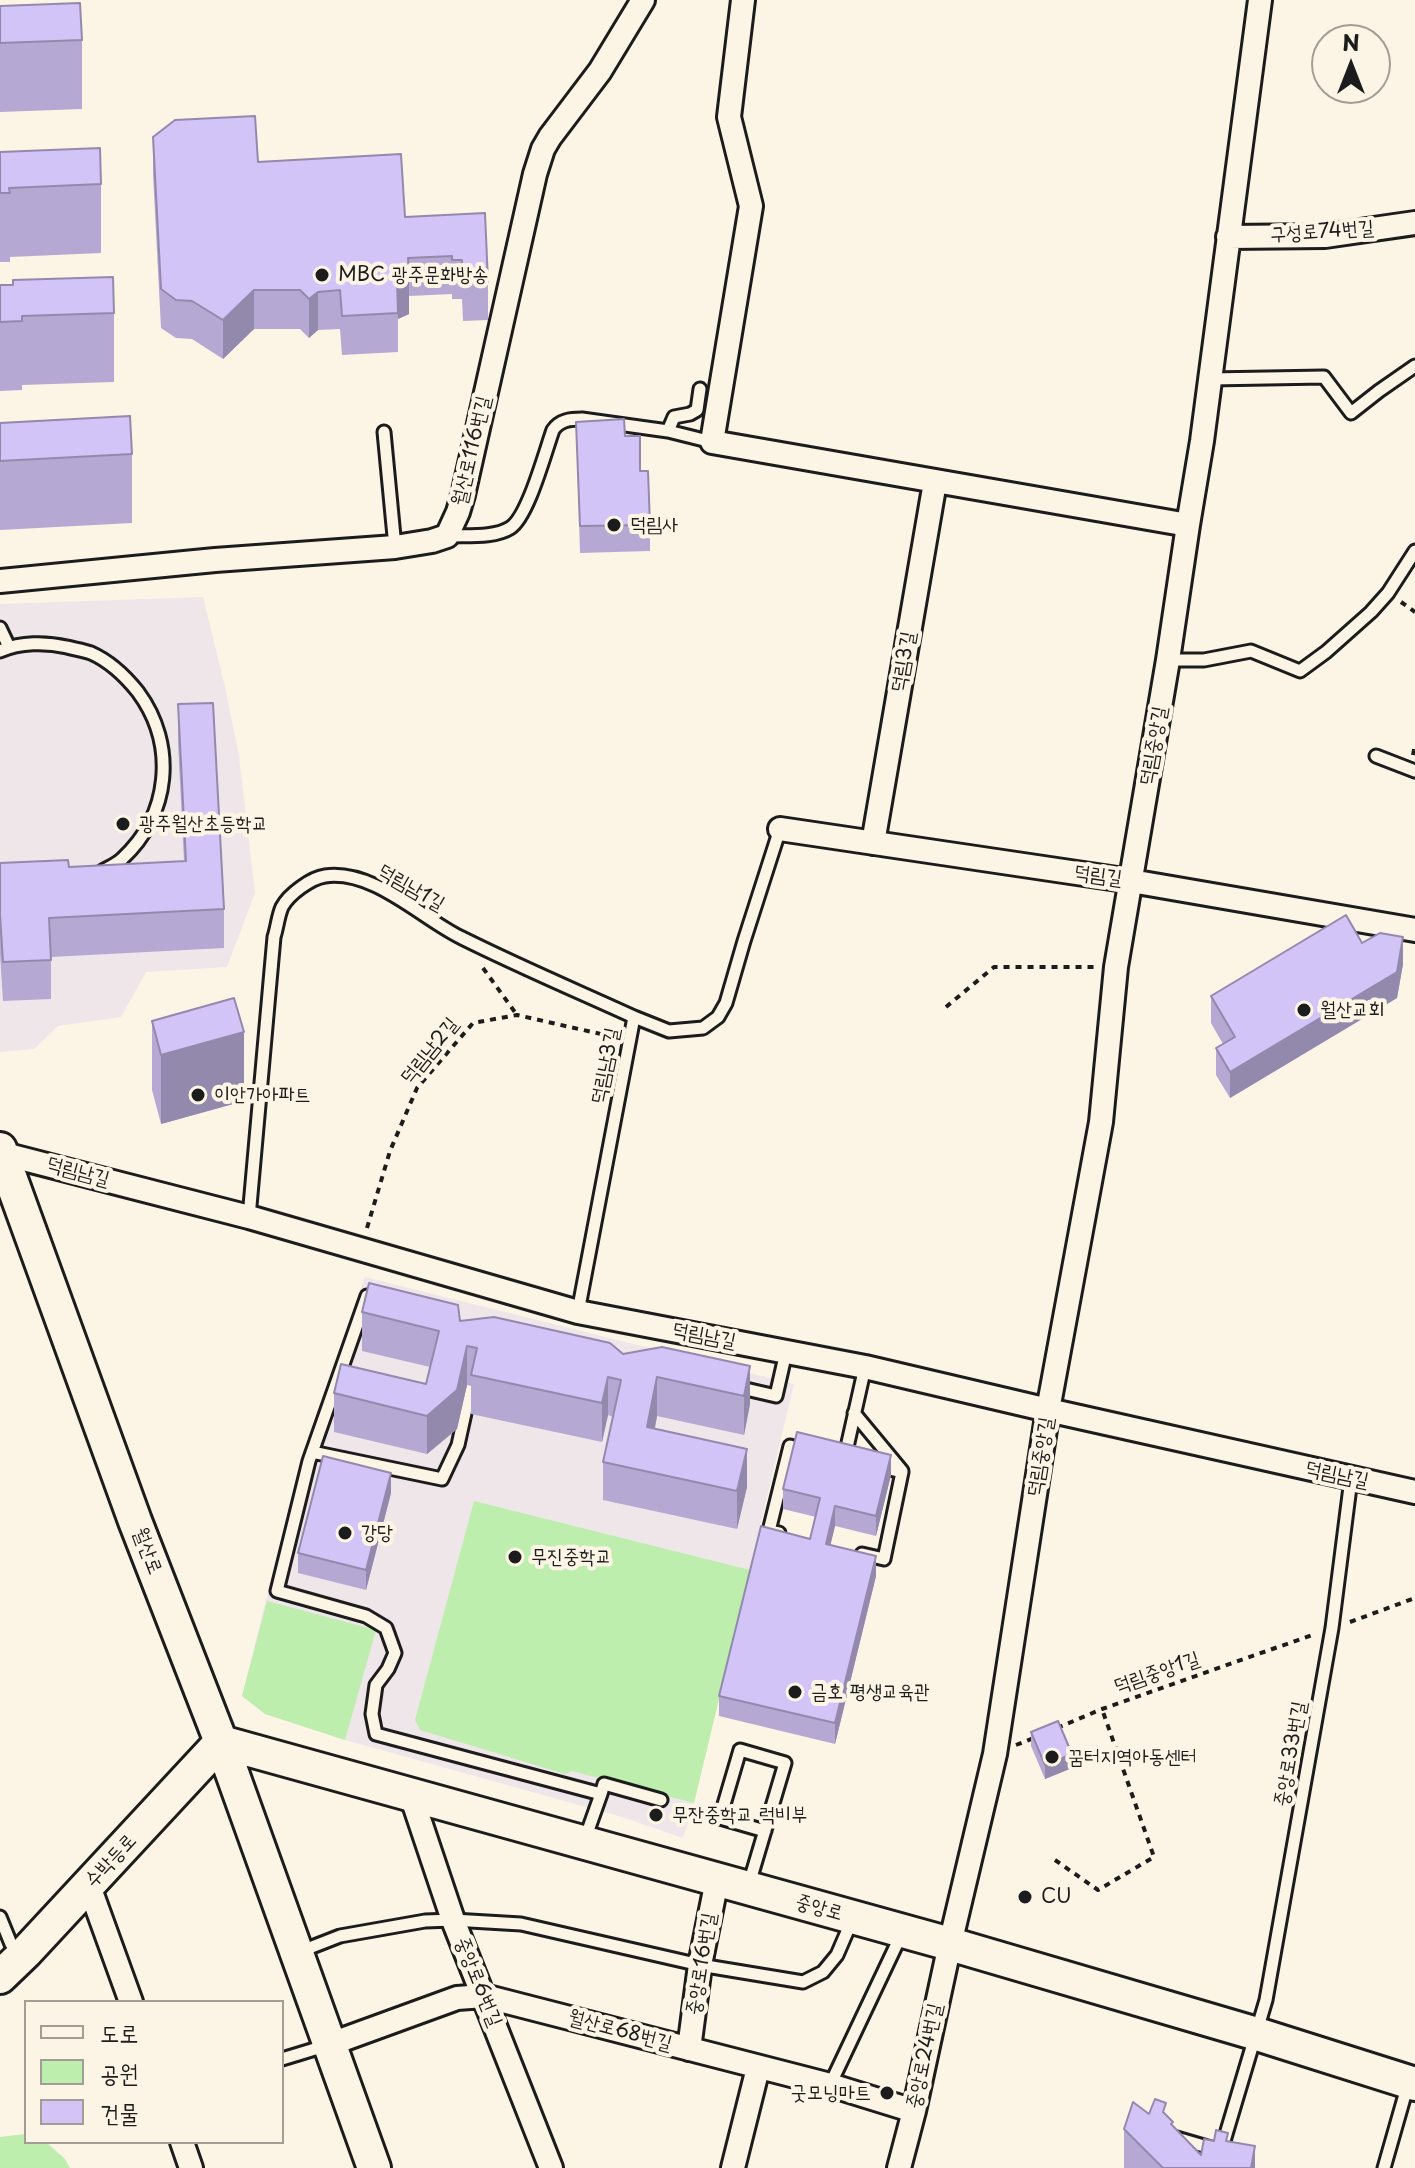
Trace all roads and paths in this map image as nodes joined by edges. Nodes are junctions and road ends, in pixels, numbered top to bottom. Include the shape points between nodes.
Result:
1 (643, 0) edge
2 (743, 0) edge
3 (1260, 0) edge
4 (1415, 223) edge
5 (1228, 237) junction
6 (1415, 366) edge
7 (1210, 379) junction
8 (700, 389) dead end
9 (668, 431) junction
10 (384, 432) dead end
11 (712, 442) junction
12 (935, 482) junction
13 (1188, 525) junction
14 (447, 536) junction
15 (395, 547) junction
16 (1415, 551) edge
17 (0, 581) edge
18 (0, 628) edge
19 (5, 649) edge
20 (1168, 660) junction
21 (1376, 756) dead end
22 (1415, 771) edge
23 (780, 829) joint
24 (873, 843) junction
25 (96, 875) edge
26 (1131, 881) junction
27 (1415, 929) edge
28 (458, 937) junction
29 (1116, 967) junction
30 (946, 1007) dead end
31 (517, 1015) junction
32 (634, 1017) junction
33 (629, 1040) junction
34 (0, 1151) edge
35 (249, 1217) junction
36 (360, 1249) junction
37 (367, 1295) edge
38 (578, 1312) junction
39 (786, 1352) junction
40 (865, 1367) junction
41 (471, 1386) edge
42 (732, 1386) edge
43 (1048, 1410) junction
44 (854, 1413) junction
45 (312, 1452) junction
46 (833, 1456) junction
47 (902, 1472) junction
48 (1351, 1479) junction
49 (1415, 1492) edge
50 (784, 1535) edge
51 (844, 1550) edge
52 (1415, 1598) edge
53 (1332, 1628) junction
54 (1102, 1709) junction
55 (1049, 1731) edge
56 (1035, 1737) edge
57 (221, 1742) junction
58 (995, 1754) junction
59 (601, 1794) junction
60 (411, 1795) junction
61 (661, 1800) dead end
62 (765, 1831) junction
63 (583, 1843) junction
64 (1055, 1860) dead end
65 (732, 1884) junction
66 (89, 1886) junction
67 (0, 1917) edge
68 (853, 1918) junction
69 (453, 1920) junction
70 (903, 1931) junction
71 (950, 1944) junction
72 (25, 1953) junction
73 (296, 1953) junction
74 (700, 1965) junction
75 (0, 1977) edge
76 (484, 1996) junction
77 (130, 2000) edge
78 (1257, 2034) junction
79 (328, 2045) junction
80 (689, 2049) junction
81 (284, 2058) edge
82 (758, 2068) junction
83 (1412, 2083) edge
84 (830, 2085) junction
85 (914, 2111) junction
86 (1163, 2134) edge
87 (183, 2144) edge
88 (191, 2168) edge
89 (374, 2168) edge
90 (551, 2168) edge
91 (733, 2168) edge
92 (899, 2168) edge
93 (1384, 2168) edge

1 - 14 street, 월산로116번길 via 540,157 463,495
2 - 11 street via 729,117 751,206
3 - 5 street, 덕림중앙길
4 - 5 street, 구성로74번길 via 1325,236
5 - 7 street, 덕림중앙길
6 - 7 lane via 1351,413 1324,377
7 - 13 street, 덕림중앙길
8 - 9 lane via 697,410 674,417
9 - 11 lane
9 - 14 lane via 582,419 558,424 523,515 512,527
10 - 15 lane
11 - 12 street
12 - 13 street
12 - 24 street, 덕림3길
13 - 20 street, 덕림중앙길
14 - 15 street
15 - 17 street
16 - 20 lane via 1371,612 1300,671 1251,651
18 - 19 lane
19 - 25 lane via 51,643 91,653 126,677 151,710 164,749 162,791 147,829 120,861
20 - 26 street, 덕림중앙길
21 - 22 lane
23 - 24 street, 덕림길
23 - 32 lane, 덕림남3길 via 718,1017 703,1028 669,1031
24 - 26 street, 덕림길
26 - 27 street, 덕림길
26 - 29 street, 덕림중앙길
28 - 31 path
28 - 32 lane, 덕림남1길
28 - 35 lane, 덕림남1길 via 392,894 342,876 314,879 282,907 274,937
29 - 30 path via 994,967
29 - 43 street, 덕림중앙길 via 1101,1122
31 - 33 path, 덕림남2길
31 - 36 path, 덕림남2길 via 473,1023 417,1088 390,1151
32 - 33 lane, 덕림남3길
33 - 38 lane, 덕림남3길
34 - 35 street, 덕림남길
34 - 57 street, 월산로
35 - 36 street, 덕림남길
36 - 38 street, 덕림남길
37 - 45 lane
38 - 39 street, 덕림남길
39 - 40 street, 덕림남길
39 - 42 lane via 776,1396
40 - 43 street, 덕림남길
40 - 44 lane
41 - 45 lane via 458,1445 442,1479
43 - 48 street, 덕림남길
43 - 58 street, 덕림중앙길
44 - 46 lane
44 - 47 lane
45 - 59 lane via 277,1591 366,1616 386,1628 395,1653 376,1685 376,1734
46 - 47 lane
46 - 50 lane via 790,1446 769,1531
47 - 51 lane via 884,1559
48 - 49 street, 덕림남길
48 - 53 lane, 중앙로33번길
52 - 53 path, 덕림중앙1길
53 - 54 path, 덕림중앙1길
53 - 78 lane, 중앙로33번길
54 - 55 path, 덕림중앙1길
54 - 64 path via 1154,1857 1098,1890
56 - 58 path
57 - 60 street, 중앙로
57 - 66 street, 수박등로
57 - 73 street, 월산로
58 - 71 street, 덕림중앙길
59 - 61 lane via 604,1784
59 - 63 lane
60 - 63 street, 중앙로
60 - 69 street, 중앙로6번길
62 - 62 lane via 785,1763 740,1750 720,1818
62 - 65 lane
63 - 65 street, 중앙로
65 - 68 street, 중앙로
65 - 74 street, 중앙로16번길
66 - 72 street, 수박등로
66 - 77 street
67 - 72 lane via 11,1944
68 - 70 street, 중앙로
68 - 74 lane via 837,1955 823,1972 803,1982
69 - 73 lane via 340,1936
69 - 74 lane via 521,1924
69 - 76 street, 중앙로6번길
70 - 71 street, 중앙로
70 - 84 lane
71 - 78 street, 중앙로
71 - 85 street, 중앙로24번길
72 - 75 street, 수박등로
73 - 79 street, 월산로
74 - 80 street, 중앙로16번길
76 - 79 street, 월산로68번길 via 457,1998
76 - 80 street, 월산로68번길
76 - 90 street, 중앙로6번길
78 - 83 street, 중앙로
78 - 86 lane, 중앙로33번길 via 1221,2151
79 - 81 lane
79 - 89 street, 월산로
80 - 82 street, 월산로68번길
82 - 84 street, 월산로68번길
82 - 91 street
83 - 93 lane
84 - 85 street, 월산로68번길
85 - 92 street, 중앙로24번길
87 - 88 street

